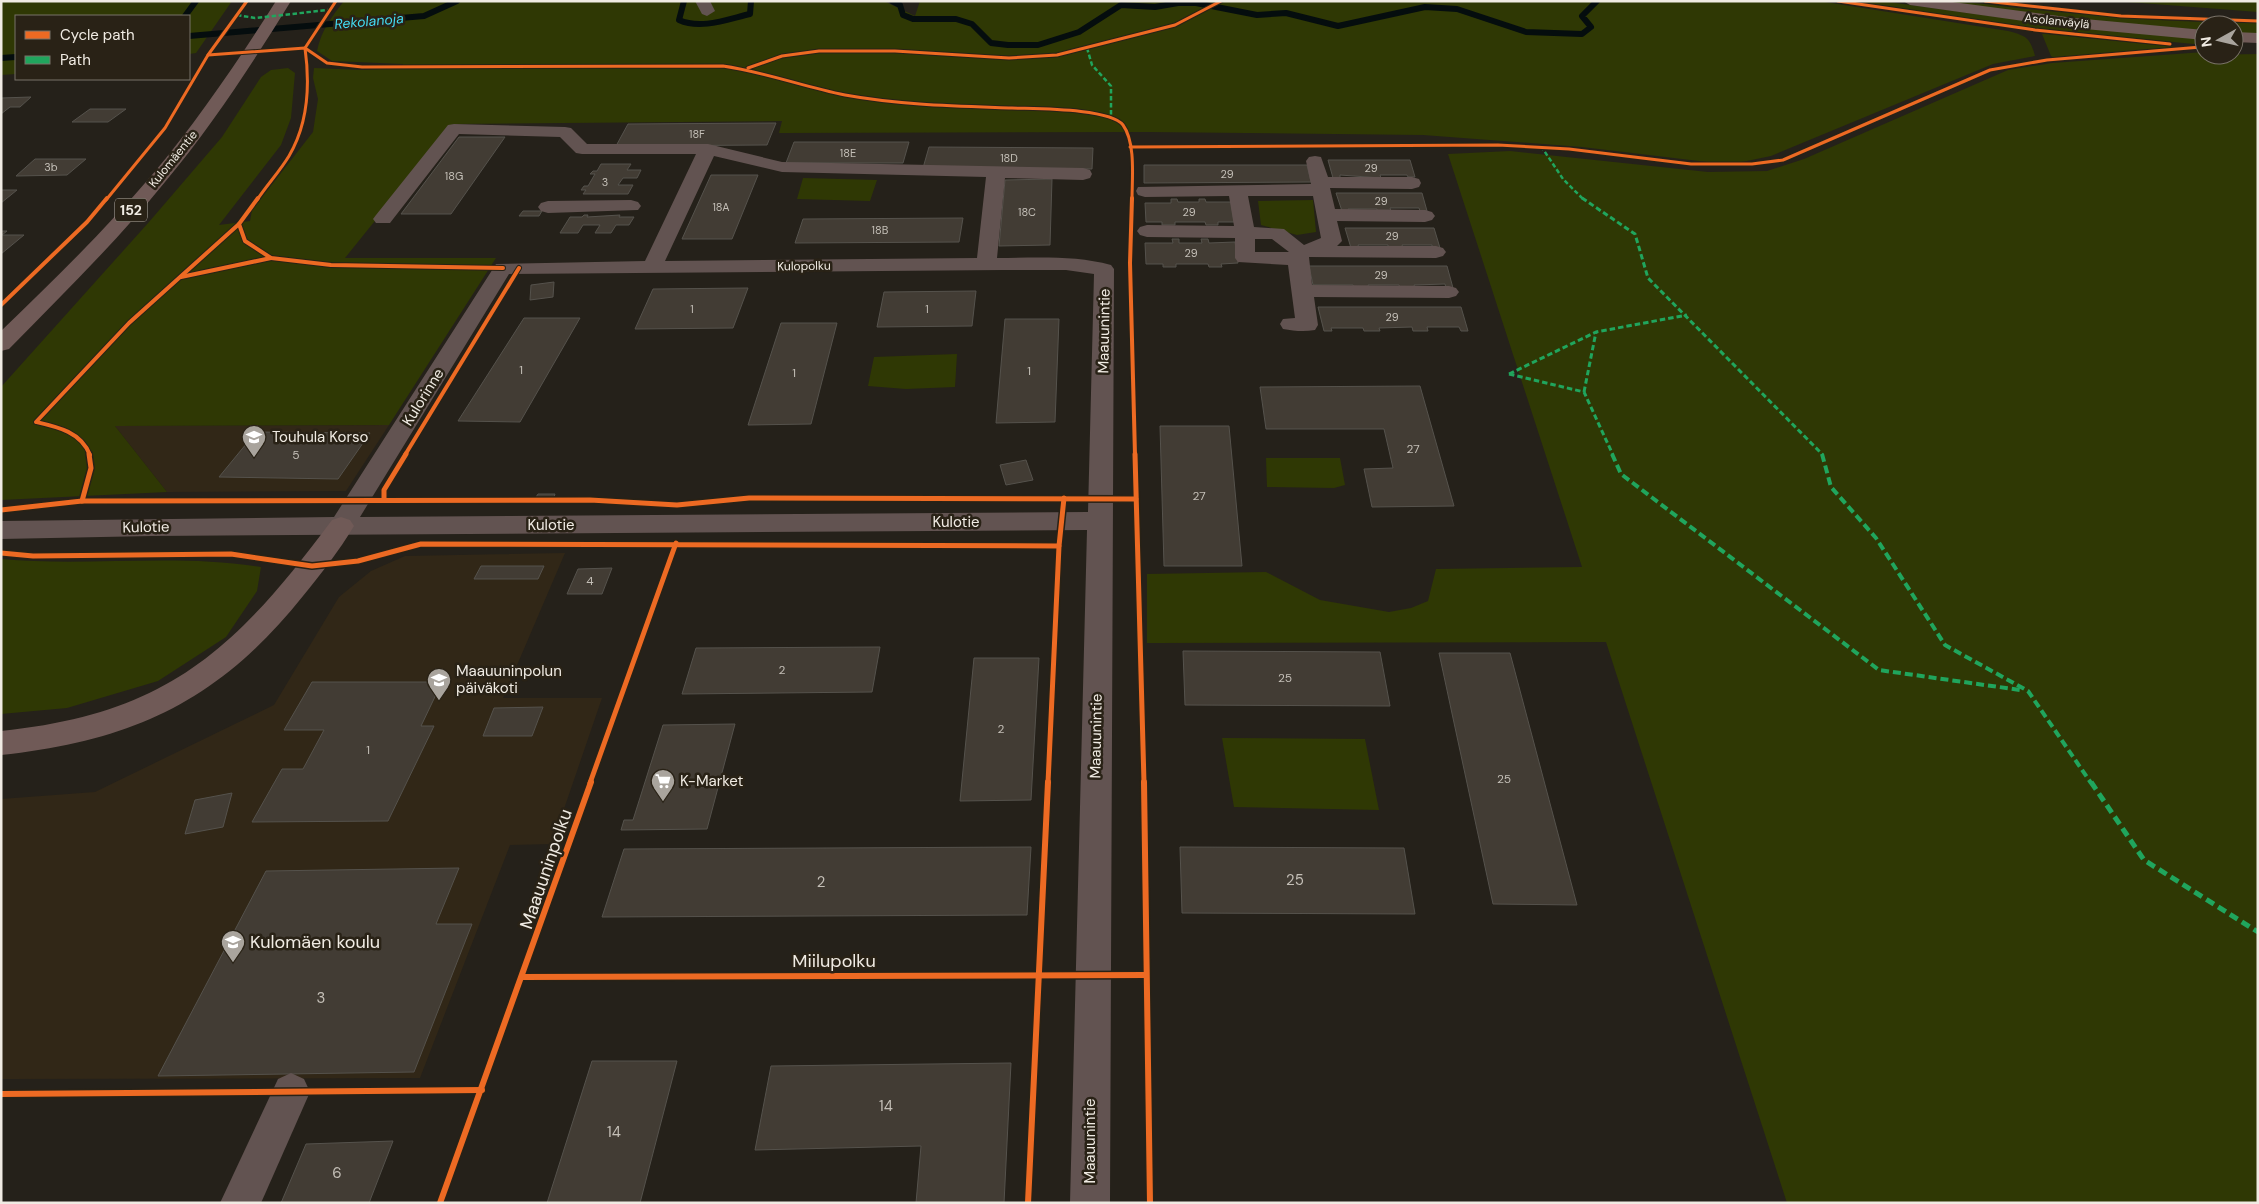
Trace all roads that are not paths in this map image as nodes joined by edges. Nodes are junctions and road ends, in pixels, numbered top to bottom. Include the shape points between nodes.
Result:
1 (1910, 1) edge
2 (281, 4) edge
3 (2194, 34) edge
4 (2244, 37) edge
5 (2258, 38) edge
6 (708, 149) junction
7 (1315, 161) dead end
8 (996, 173) junction
9 (1083, 174) dead end
10 (1412, 182) dead end
11 (1320, 186) junction
12 (1145, 191) dead end
13 (1238, 191) junction
14 (631, 206) dead end
15 (548, 207) dead end
16 (1326, 215) junction
17 (1425, 216) dead end
18 (383, 219) dead end
19 (1147, 231) dead end
20 (1245, 233) junction
21 (1436, 252) dead end
22 (1301, 255) junction
23 (986, 264) junction
24 (652, 267) junction
25 (503, 268) joint
26 (1104, 269) joint
27 (1301, 291) junction
28 (1448, 292) dead end
29 (1291, 324) dead end
30 (1, 344) edge
31 (1100, 521) junction
32 (341, 526) junction
33 (1, 530) edge
34 (1, 743) edge
35 (291, 1092) dead end
36 (240, 1203) edge
37 (1090, 1203) edge

1 - 3 main road, Asolanväylä via 2074,23
2 - 30 main road, Kulomäentie / 152 via 245,63 180,152 85,260
4 - 5 main road
6 - 8 street via 782,167
6 - 18 street via 582,149 565,132 454,129
6 - 24 street
7 - 11 street
8 - 9 street
8 - 23 street
10 - 11 street
11 - 13 street
11 - 16 street
12 - 13 street
13 - 20 street
14 - 15 street
16 - 17 street
16 - 22 street via 1332,241
19 - 20 street
20 - 22 street via 1245,258
21 - 22 street
22 - 27 street
23 - 24 street, Kulopolku
23 - 26 street, Kulopolku via 1066,264
24 - 25 street, Kulopolku
25 - 32 street, Kulorinne
26 - 31 street, Maauunintie
27 - 28 street
27 - 29 street via 1306,325
31 - 32 street, Kulotie
31 - 37 street, Maauunintie
32 - 33 street, Kulotie
32 - 34 main road via 271,616 203,676 132,715 82,730
35 - 36 street

